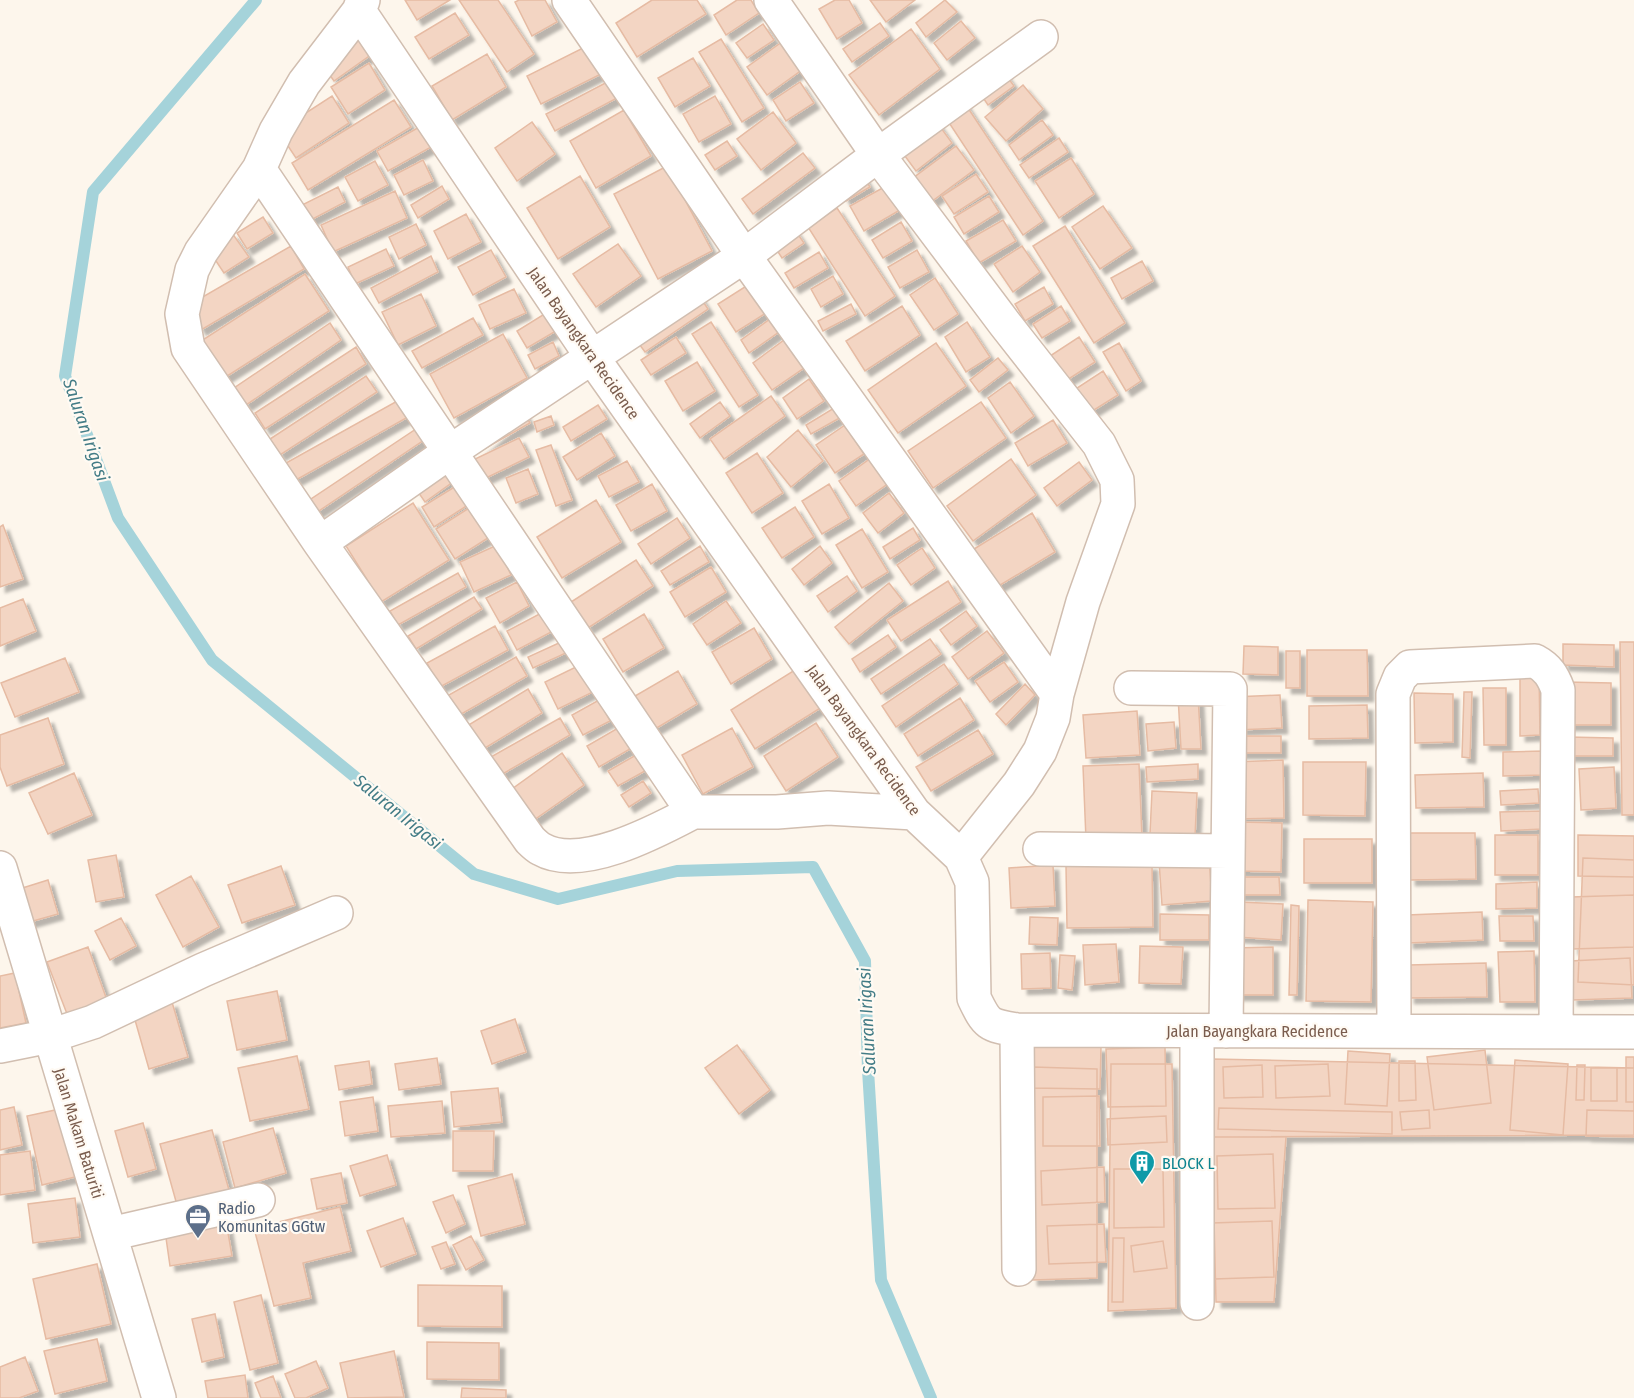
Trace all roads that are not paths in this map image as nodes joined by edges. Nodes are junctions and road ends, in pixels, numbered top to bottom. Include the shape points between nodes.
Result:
1 (569, 0) edge
2 (771, 0) edge
3 (361, 5) edge
4 (1041, 38) dead end
5 (878, 155) junction
6 (259, 169) junction
7 (744, 256) junction
8 (592, 357) junction
9 (451, 451) junction
10 (320, 543) junction
11 (1131, 687) dead end
12 (1057, 694) junction
13 (693, 812) junction
14 (914, 813) junction
15 (1040, 849) dead end
16 (1228, 851) junction
17 (961, 857) junction
18 (0, 868) edge
19 (336, 913) dead end
20 (1017, 1030) junction
21 (1211, 1031) junction
22 (1394, 1031) junction
23 (1556, 1032) junction
24 (1634, 1032) edge
25 (50, 1036) junction
26 (0, 1046) edge
27 (258, 1200) dead end
28 (110, 1234) junction
29 (1019, 1269) dead end
30 (1197, 1303) dead end
31 (159, 1398) edge

1 - 7 street
2 - 5 street
3 - 6 street via 304,83
3 - 8 street, Jalan Bayangkara Recidence
4 - 5 street
5 - 7 street
5 - 12 street via 1099,444 1117,480 1118,504 1083,602
6 - 9 street
6 - 10 street via 201,252 192,270 182,314 188,348
7 - 8 street
7 - 12 street
8 - 9 street
8 - 14 street, Jalan Bayangkara Recidence
9 - 10 street
9 - 13 street
10 - 13 street via 530,840 541,849 559,855 598,853 655,832
11 - 16 street via 1229,677
12 - 17 street via 1053,718 1040,751
13 - 14 street via 828,808
14 - 17 street, Jalan Bayangkara Recidence
15 - 16 street
16 - 21 street
17 - 20 street, Jalan Bayangkara Recidence via 972,882 974,998 993,1026
18 - 25 street, Jalan Makam Baturiti
19 - 25 street via 93,1022
20 - 21 street, Jalan Bayangkara Recidence
20 - 29 street
21 - 22 street, Jalan Bayangkara Recidence
21 - 30 street
22 - 23 street, Jalan Bayangkara Recidence
22 - 23 street via 1393,694 1400,677 1410,667 1535,661 1546,668 1558,690
23 - 24 street, Jalan Bayangkara Recidence
25 - 26 street
25 - 28 street, Jalan Makam Baturiti
27 - 28 street
28 - 31 street, Jalan Makam Baturiti

